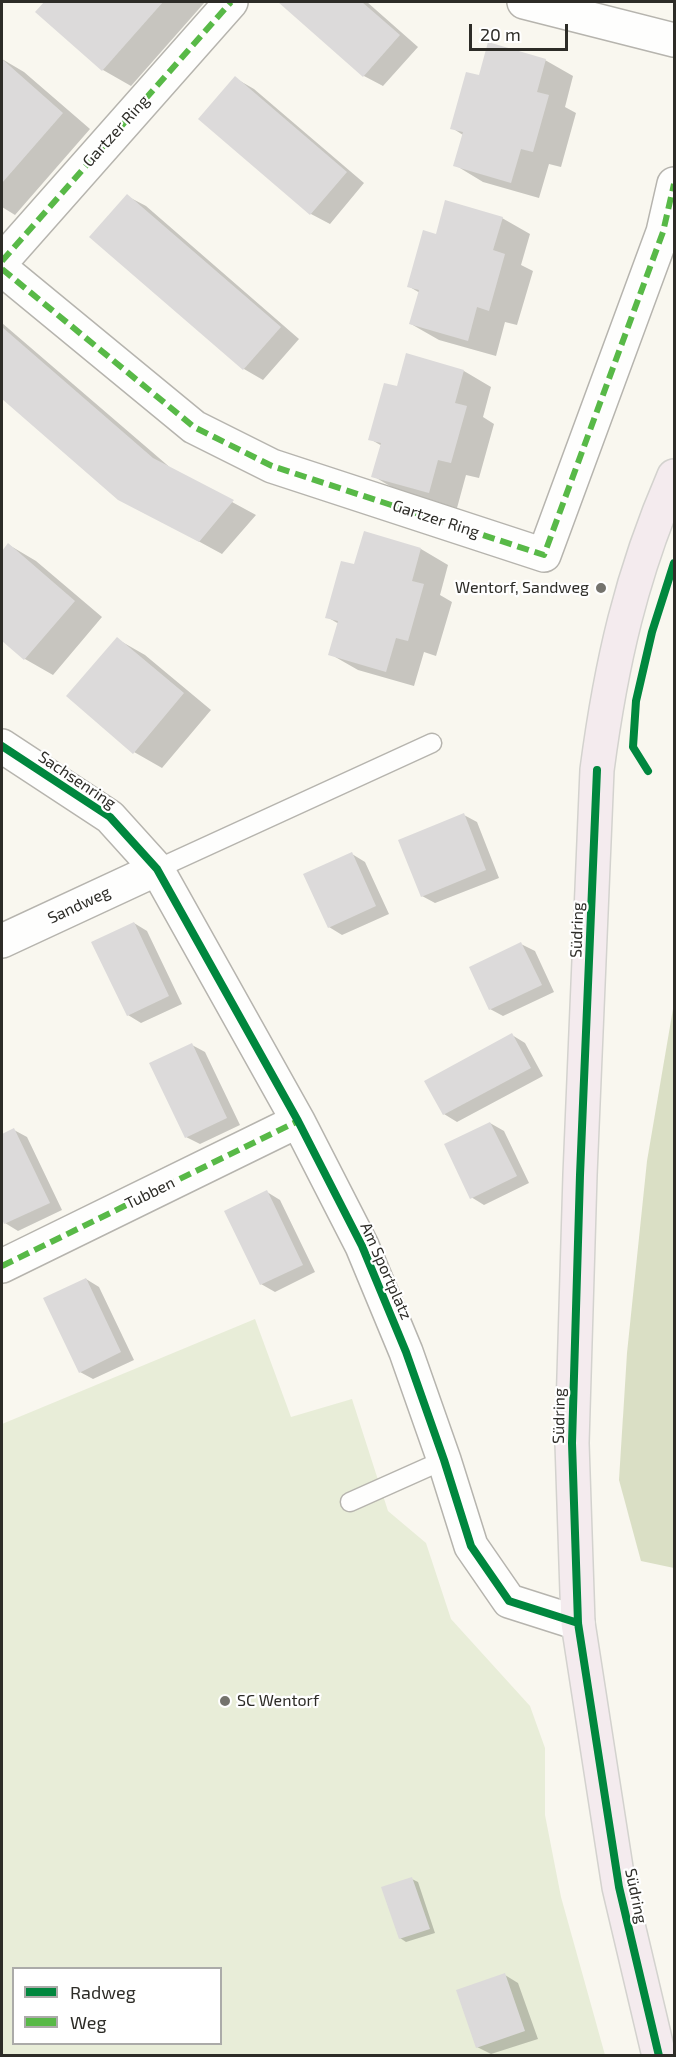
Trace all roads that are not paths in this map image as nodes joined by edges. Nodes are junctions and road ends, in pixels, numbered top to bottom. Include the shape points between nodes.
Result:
1 (231, 2) edge
2 (524, 2) edge
3 (675, 40) edge
4 (675, 184) edge
5 (2, 261) edge
6 (2, 269) edge
7 (675, 476) edge
8 (432, 743) dead end
9 (2, 746) edge
10 (157, 869) junction
11 (2, 941) edge
12 (298, 1121) junction
13 (2, 1266) edge
14 (444, 1460) junction
15 (350, 1502) dead end
16 (578, 1623) junction
17 (659, 2055) edge

1 - 5 street, Gartzer Ring
2 - 3 street
4 - 6 street, Gartzer Ring via 663,232 544,555 272,466 194,427
7 - 16 main road, Südring via 657,516 617,646 597,770 572,1443
8 - 10 lane
9 - 10 street, Sachsenring via 110,817
10 - 11 street, Sandweg
10 - 12 street, Am Sportplatz
12 - 13 street, Tubben
12 - 14 street, Am Sportplatz via 362,1246 406,1352
14 - 15 lane
14 - 16 street, Am Sportplatz via 471,1546 509,1601
16 - 17 main road, Südring via 619,1887

